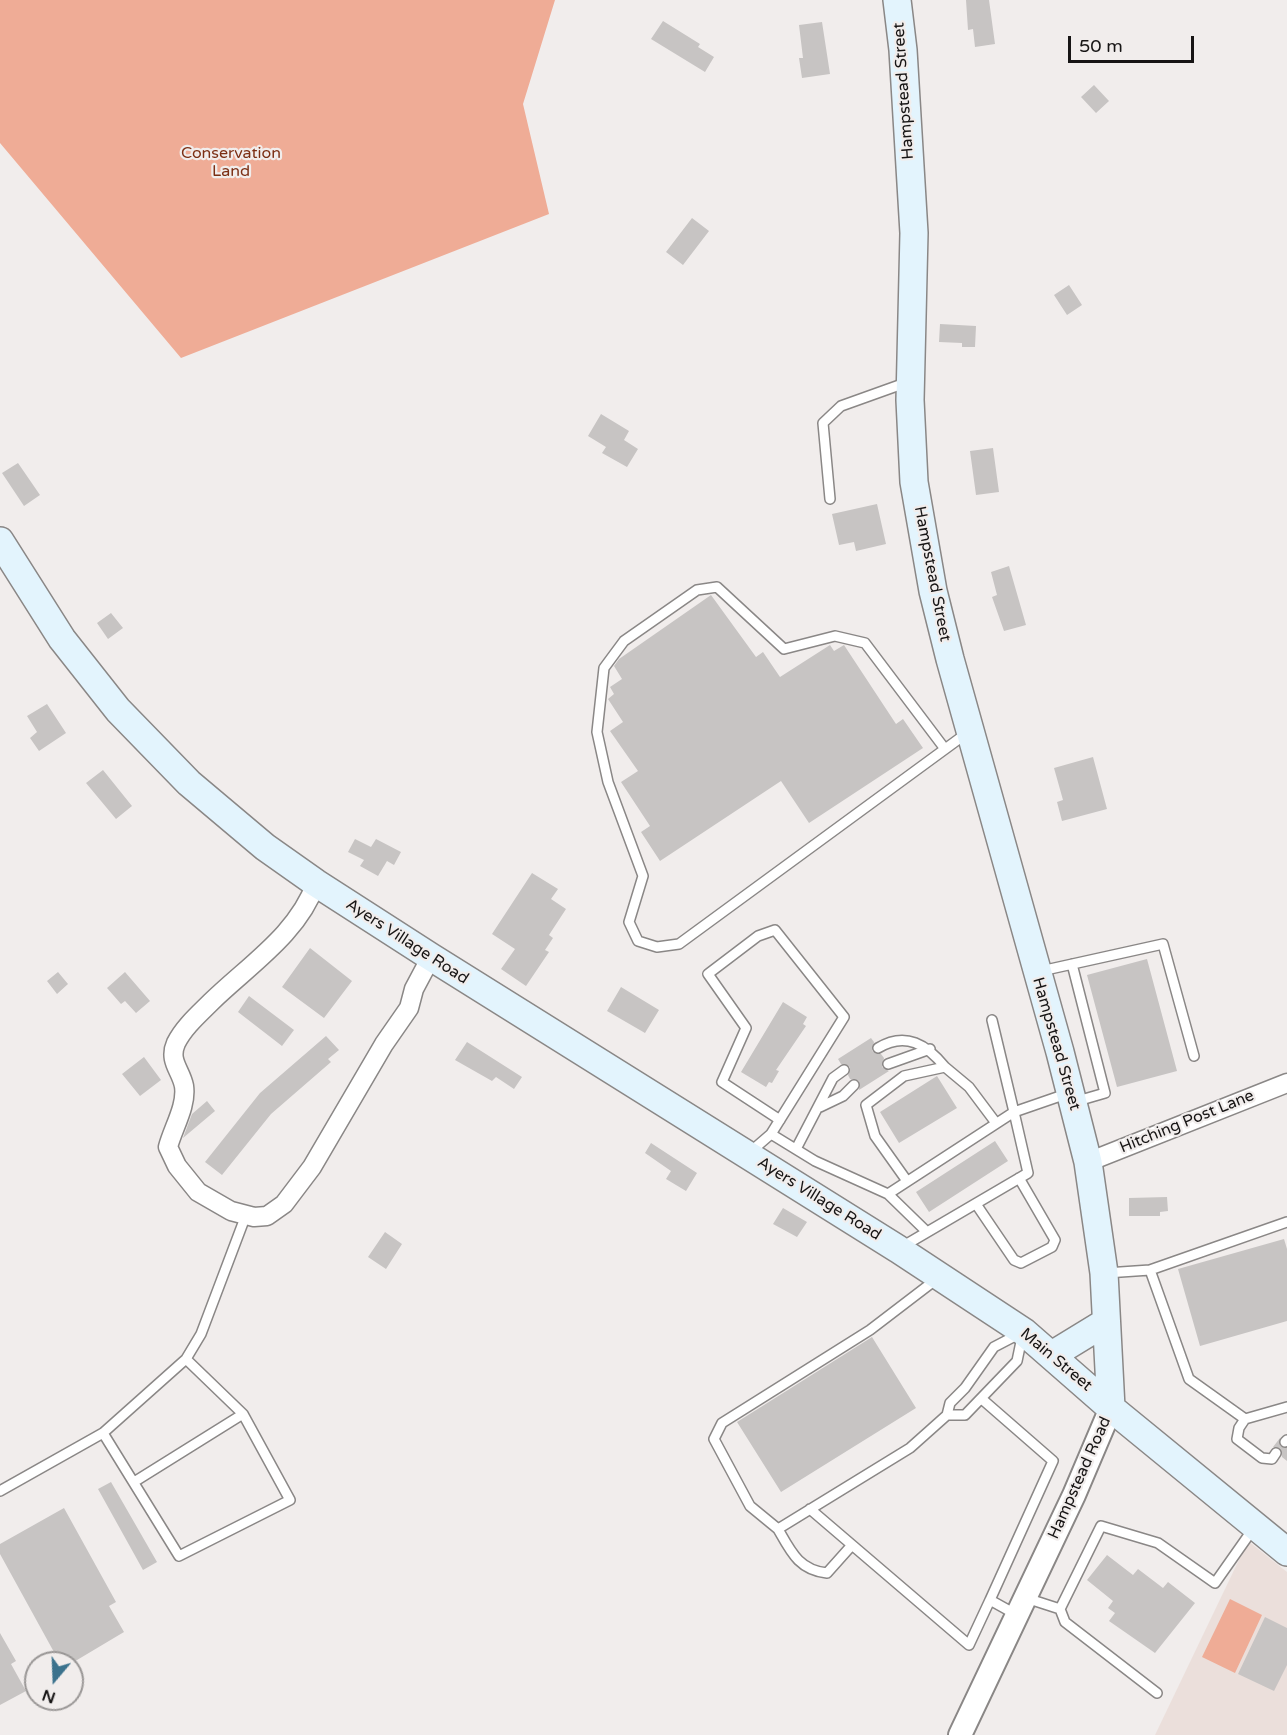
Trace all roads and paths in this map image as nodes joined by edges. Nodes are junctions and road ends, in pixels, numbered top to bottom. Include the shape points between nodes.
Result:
1 (897, 0) edge
2 (910, 382) junction
3 (830, 499) dead end
4 (0, 541) edge
5 (969, 732) junction
6 (945, 749) junction
7 (316, 883) junction
8 (431, 957) junction
9 (1072, 964) junction
10 (1036, 972) junction
11 (992, 1020) dead end
12 (878, 1048) dead end
13 (930, 1049) junction
14 (1194, 1056) dead end
15 (888, 1064) dead end
16 (945, 1067) junction
17 (844, 1070) dead end
18 (1287, 1083) edge
19 (854, 1085) dead end
20 (1072, 1098) junction
21 (820, 1107) junction
22 (1014, 1112) junction
23 (780, 1120) junction
24 (996, 1123) junction
25 (1081, 1132) joint
26 (771, 1134) junction
27 (796, 1149) junction
28 (747, 1155) junction
29 (1088, 1162) junction
30 (1019, 1178) junction
31 (907, 1181) junction
32 (888, 1194) junction
33 (976, 1204) junction
34 (246, 1215) junction
35 (1287, 1221) edge
36 (927, 1232) junction
37 (898, 1249) junction
38 (1150, 1270) junction
39 (1104, 1273) junction
40 (940, 1276) junction
41 (1106, 1322) junction
42 (1024, 1332) junction
43 (1052, 1355) junction
44 (186, 1359) junction
45 (983, 1400) junction
46 (1287, 1407) edge
47 (1111, 1408) junction
48 (243, 1414) junction
49 (947, 1415) junction
50 (1245, 1419) junction
51 (103, 1433) junction
52 (1276, 1453) dead end
53 (134, 1482) junction
54 (0, 1491) edge
55 (810, 1509) junction
56 (1255, 1526) junction
57 (778, 1529) junction
58 (852, 1545) junction
59 (1287, 1552) edge
60 (990, 1600) junction
61 (1022, 1606) junction
62 (1060, 1610) junction
63 (1157, 1693) dead end
64 (960, 1735) edge

1 - 2 main road, Hampstead Street via 906,81 914,233
2 - 3 lane via 841,406 823,423
2 - 5 main road, Hampstead Street via 914,472 923,534 933,591
4 - 7 main road, Ayers Village Road via 62,639 151,747 223,813
5 - 6 lane
5 - 10 main road, Hampstead Street
6 - 6 lane via 679,944 657,947 638,941 629,922 643,876 608,782 597,732 604,668 624,640 697,590 717,587 784,649 835,636 865,643
7 - 8 main road, Ayers Village Road
7 - 34 street via 300,916 194,1018 176,1044 173,1057 184,1096 168,1147 177,1166 198,1192
8 - 28 main road, Ayers Village Road
8 - 34 street via 414,988 409,1008 312,1167 284,1204 267,1216
9 - 10 lane
9 - 14 lane via 1163,944
9 - 20 lane via 1105,1093
10 - 20 main road, Hampstead Street
11 - 22 lane
12 - 13 lane via 890,1041 910,1041
13 - 15 lane
13 - 16 lane
16 - 24 lane via 969,1087
16 - 31 lane via 904,1076 866,1105 875,1137
17 - 21 lane via 833,1078
18 - 29 street, Hitching Post Lane
19 - 21 lane via 843,1096
20 - 22 lane
20 - 25 main road, Hampstead Street
21 - 27 lane
22 - 24 lane
22 - 30 lane via 1028,1173
23 - 23 lane via 844,1017 775,930 758,936 708,974 746,1028 722,1082
23 - 26 lane
24 - 31 lane
25 - 29 main road, Hampstead Road
26 - 27 lane
26 - 28 lane
27 - 32 lane
28 - 37 main road, Ayers Village Road
29 - 39 main road, Hampstead Road
30 - 33 lane
30 - 33 lane via 1055,1240 1052,1247 1021,1263 1014,1260
31 - 32 lane
32 - 36 lane
33 - 36 lane
34 - 44 lane via 201,1334
35 - 38 lane
36 - 37 lane
37 - 40 main road, Main Street
38 - 39 lane
38 - 50 lane via 1189,1379
39 - 41 main road, Hampstead Road
40 - 42 main road, Main Street
40 - 57 lane via 870,1330 722,1423 714,1439 750,1506
41 - 43 main road
41 - 47 main road, Hampstead Road
42 - 43 main road, Main Street
42 - 45 lane via 1017,1361
42 - 49 lane via 994,1347 950,1403
43 - 47 main road, Main Street
44 - 48 lane
44 - 51 lane
45 - 49 lane via 965,1415
45 - 60 lane via 1053,1461
46 - 50 lane
47 - 56 main road, Main Street
47 - 61 street, Hampstead Road
48 - 53 lane
48 - 53 lane via 290,1500 179,1556
49 - 55 lane via 910,1448
50 - 52 lane via 1237,1439 1262,1458 1272,1459
51 - 53 lane
51 - 54 lane
55 - 57 lane
55 - 58 lane
56 - 59 main road, Main Street
56 - 62 lane via 1215,1583 1158,1543 1101,1526
57 - 58 lane via 791,1552 810,1571 828,1573
58 - 60 lane via 969,1645
60 - 61 lane
61 - 62 lane
61 - 64 street, Hampstead Road
62 - 63 lane via 1065,1622

